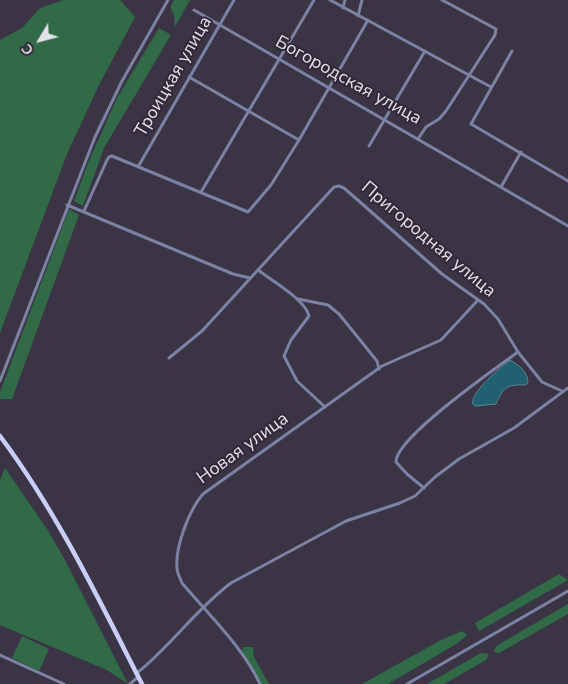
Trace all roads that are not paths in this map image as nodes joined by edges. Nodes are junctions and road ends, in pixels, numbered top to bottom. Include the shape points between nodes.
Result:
1 (168, 0) edge
2 (234, 0) edge
3 (314, 0) edge
4 (330, 0) edge
5 (345, 0) edge
6 (362, 0) edge
7 (442, 0) edge
8 (343, 8) junction
9 (194, 10) dead end
10 (358, 16) junction
11 (368, 20) junction
12 (220, 25) junction
13 (425, 51) junction
14 (512, 51) dead end
15 (279, 60) junction
16 (469, 74) junction
17 (189, 77) junction
18 (328, 88) junction
19 (491, 88) junction
20 (248, 111) junction
21 (385, 121) junction
22 (418, 139) junction
23 (299, 140) junction
24 (369, 146) dead end
25 (521, 152) junction
26 (138, 167) junction
27 (568, 181) edge
28 (501, 188) junction
29 (201, 192) junction
30 (68, 205) junction
31 (84, 211) junction
32 (568, 226) edge
33 (258, 270) junction
34 (250, 278) junction
35 (295, 298) junction
36 (478, 300) junction
37 (518, 352) junction
38 (170, 358) dead end
39 (379, 369) junction
40 (0, 381) edge
41 (568, 388) edge
42 (562, 392) junction
43 (325, 407) junction
44 (0, 436) edge
45 (424, 488) junction
46 (568, 591) edge
47 (204, 608) junction
48 (0, 655) edge
49 (137, 675) junction
50 (64, 684) edge
51 (130, 684) edge
52 (142, 684) edge
53 (260, 684) edge
54 (406, 684) edge

1 - 30 street via 106,112
2 - 12 street, Троицкая улица
3 - 15 street
4 - 8 street
5 - 8 street
6 - 10 street
7 - 16 street, Богородская улица via 496,29
8 - 10 street
9 - 12 street, Богородская улица
10 - 11 street
11 - 13 street
11 - 18 street
12 - 15 street, Богородская улица
12 - 17 street, Троицкая улица
13 - 16 street
13 - 21 street
14 - 19 street
15 - 18 street, Богородская улица
15 - 20 street
16 - 19 street
16 - 22 street, Богородская улица via 446,111 426,127
17 - 20 street
17 - 26 street, Троицкая улица
18 - 21 street, Богородская улица
18 - 23 street
19 - 25 street via 471,124
20 - 23 street
20 - 29 street
21 - 22 street, Богородская улица
21 - 24 street
22 - 28 street
23 - 29 street via 272,185 248,212
25 - 27 street
25 - 28 street
26 - 29 street
26 - 31 street via 109,157
28 - 32 street
30 - 31 street
30 - 40 street
31 - 34 street via 233,274
33 - 34 street, Пригородная улица
33 - 35 street
33 - 36 street, Пригородная улица via 334,188 340,186 442,274
34 - 38 street, Пригородная улица via 202,332
35 - 39 street via 328,305 339,314
35 - 43 street via 309,316 291,340 284,356 297,381
36 - 37 street, Пригородная улица via 498,319
36 - 39 street, Новая улица via 441,340
37 - 42 street, Пригородная улица via 542,382
37 - 45 street via 421,426 397,455 396,462
39 - 43 street, Новая улица
41 - 42 street
42 - 45 street via 514,428 459,459
43 - 47 street, Новая улица via 196,501 181,540 177,571 182,583
44 - 49 main road via 62,532
45 - 47 street via 400,503 346,521 310,540 231,584
46 - 54 street
47 - 49 street
47 - 53 street, Новая улица via 239,650
48 - 50 street
49 - 51 street
49 - 52 main road

